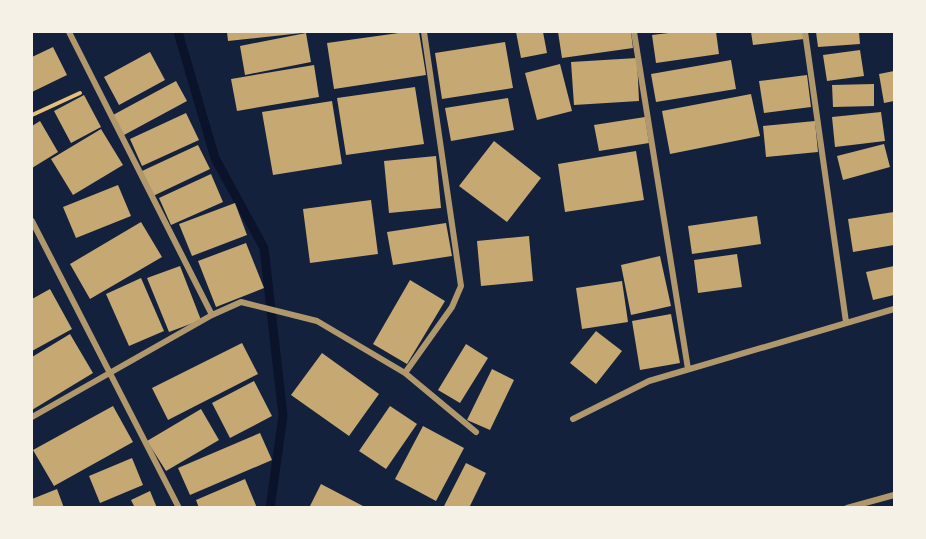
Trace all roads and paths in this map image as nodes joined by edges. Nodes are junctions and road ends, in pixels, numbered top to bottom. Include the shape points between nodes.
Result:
1 (69, 32) edge
2 (424, 32) edge
3 (634, 32) edge
4 (805, 32) edge
5 (95, 86) junction
6 (32, 115) edge
7 (32, 221) edge
8 (894, 309) edge
9 (212, 315) junction
10 (846, 322) junction
11 (688, 369) junction
12 (405, 373) junction
13 (109, 375) junction
14 (32, 417) edge
15 (573, 419) dead end
16 (476, 432) dead end
17 (894, 495) edge
18 (179, 507) edge
19 (847, 507) edge

1 - 5 street
2 - 12 street via 461,286 452,307
3 - 11 street
4 - 10 street
5 - 6 path
5 - 9 street
7 - 13 street
8 - 10 street
9 - 12 street via 241,302 316,321
9 - 13 street
10 - 11 street
11 - 15 street via 649,381
12 - 16 street
13 - 14 street
13 - 18 street
17 - 19 street

